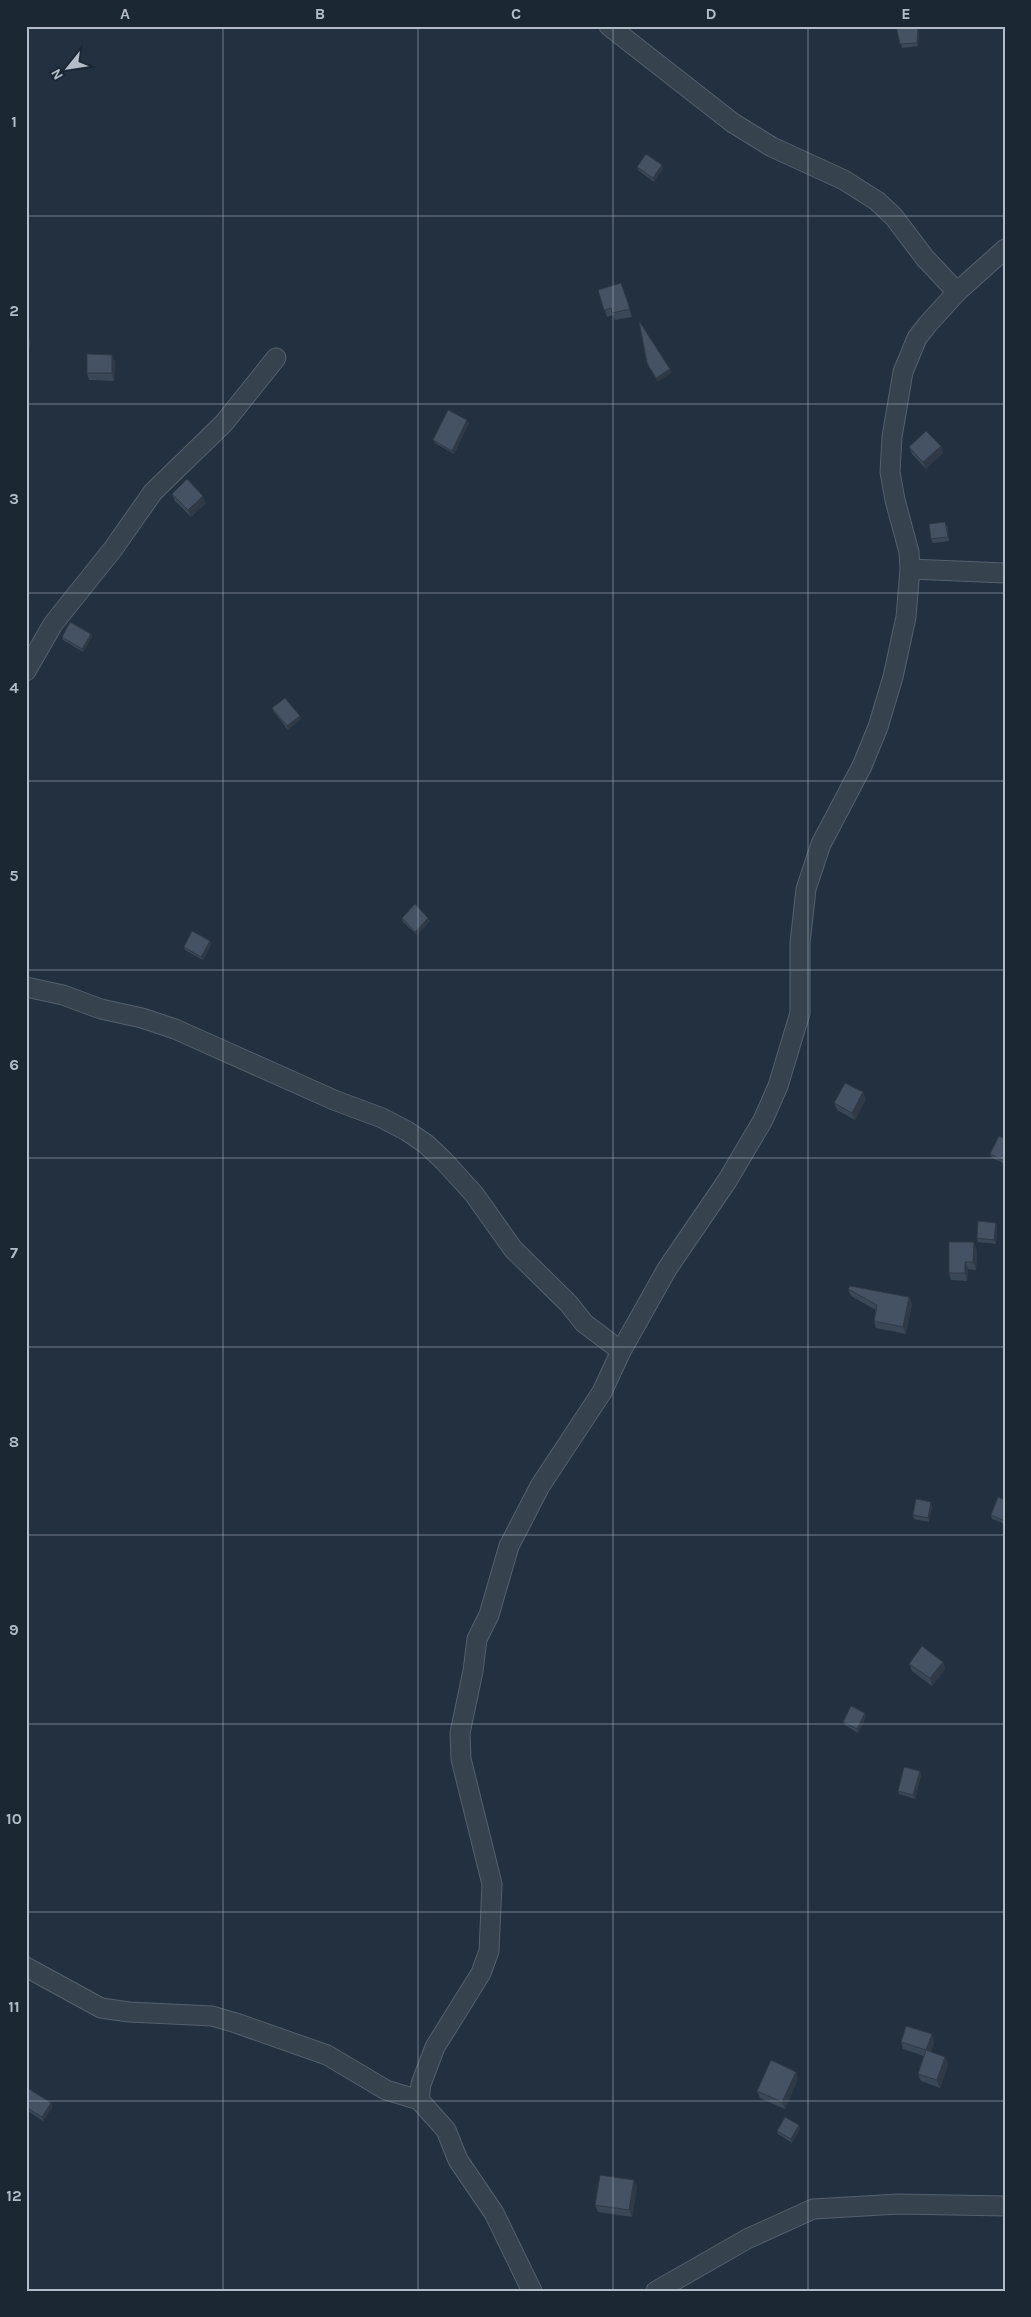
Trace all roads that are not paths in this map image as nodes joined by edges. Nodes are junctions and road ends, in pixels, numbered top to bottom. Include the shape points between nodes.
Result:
1 (609, 26) edge
2 (1005, 249) edge
3 (957, 292) junction
4 (276, 358) dead end
5 (910, 569) junction
6 (1005, 573) edge
7 (26, 671) edge
8 (26, 987) edge
9 (621, 1351) junction
10 (26, 1967) edge
11 (419, 2100) junction
12 (1005, 2206) edge
13 (532, 2291) edge
14 (656, 2291) edge

1 - 3 street via 733,123 772,147 844,180 878,201
2 - 3 street
3 - 5 street via 917,338 903,372 898,398 890,472
4 - 7 street via 224,423 153,492 53,624
5 - 6 street
5 - 9 street via 906,617 878,727 862,766 821,844 806,889 800,943 800,1013 778,1086 763,1120 727,1181 667,1269
8 - 9 street via 174,1029 407,1131 444,1161 474,1194 513,1249 584,1323
9 - 11 street via 602,1392 540,1486 509,1546 489,1614 476,1639 460,1733 470,1796 492,1884 489,1951 481,1973 435,2047 421,2084
10 - 11 street via 101,2008 212,2016 327,2055 386,2090
11 - 13 street via 446,2130 458,2160 494,2213
12 - 14 street via 899,2204 813,2209 747,2240

